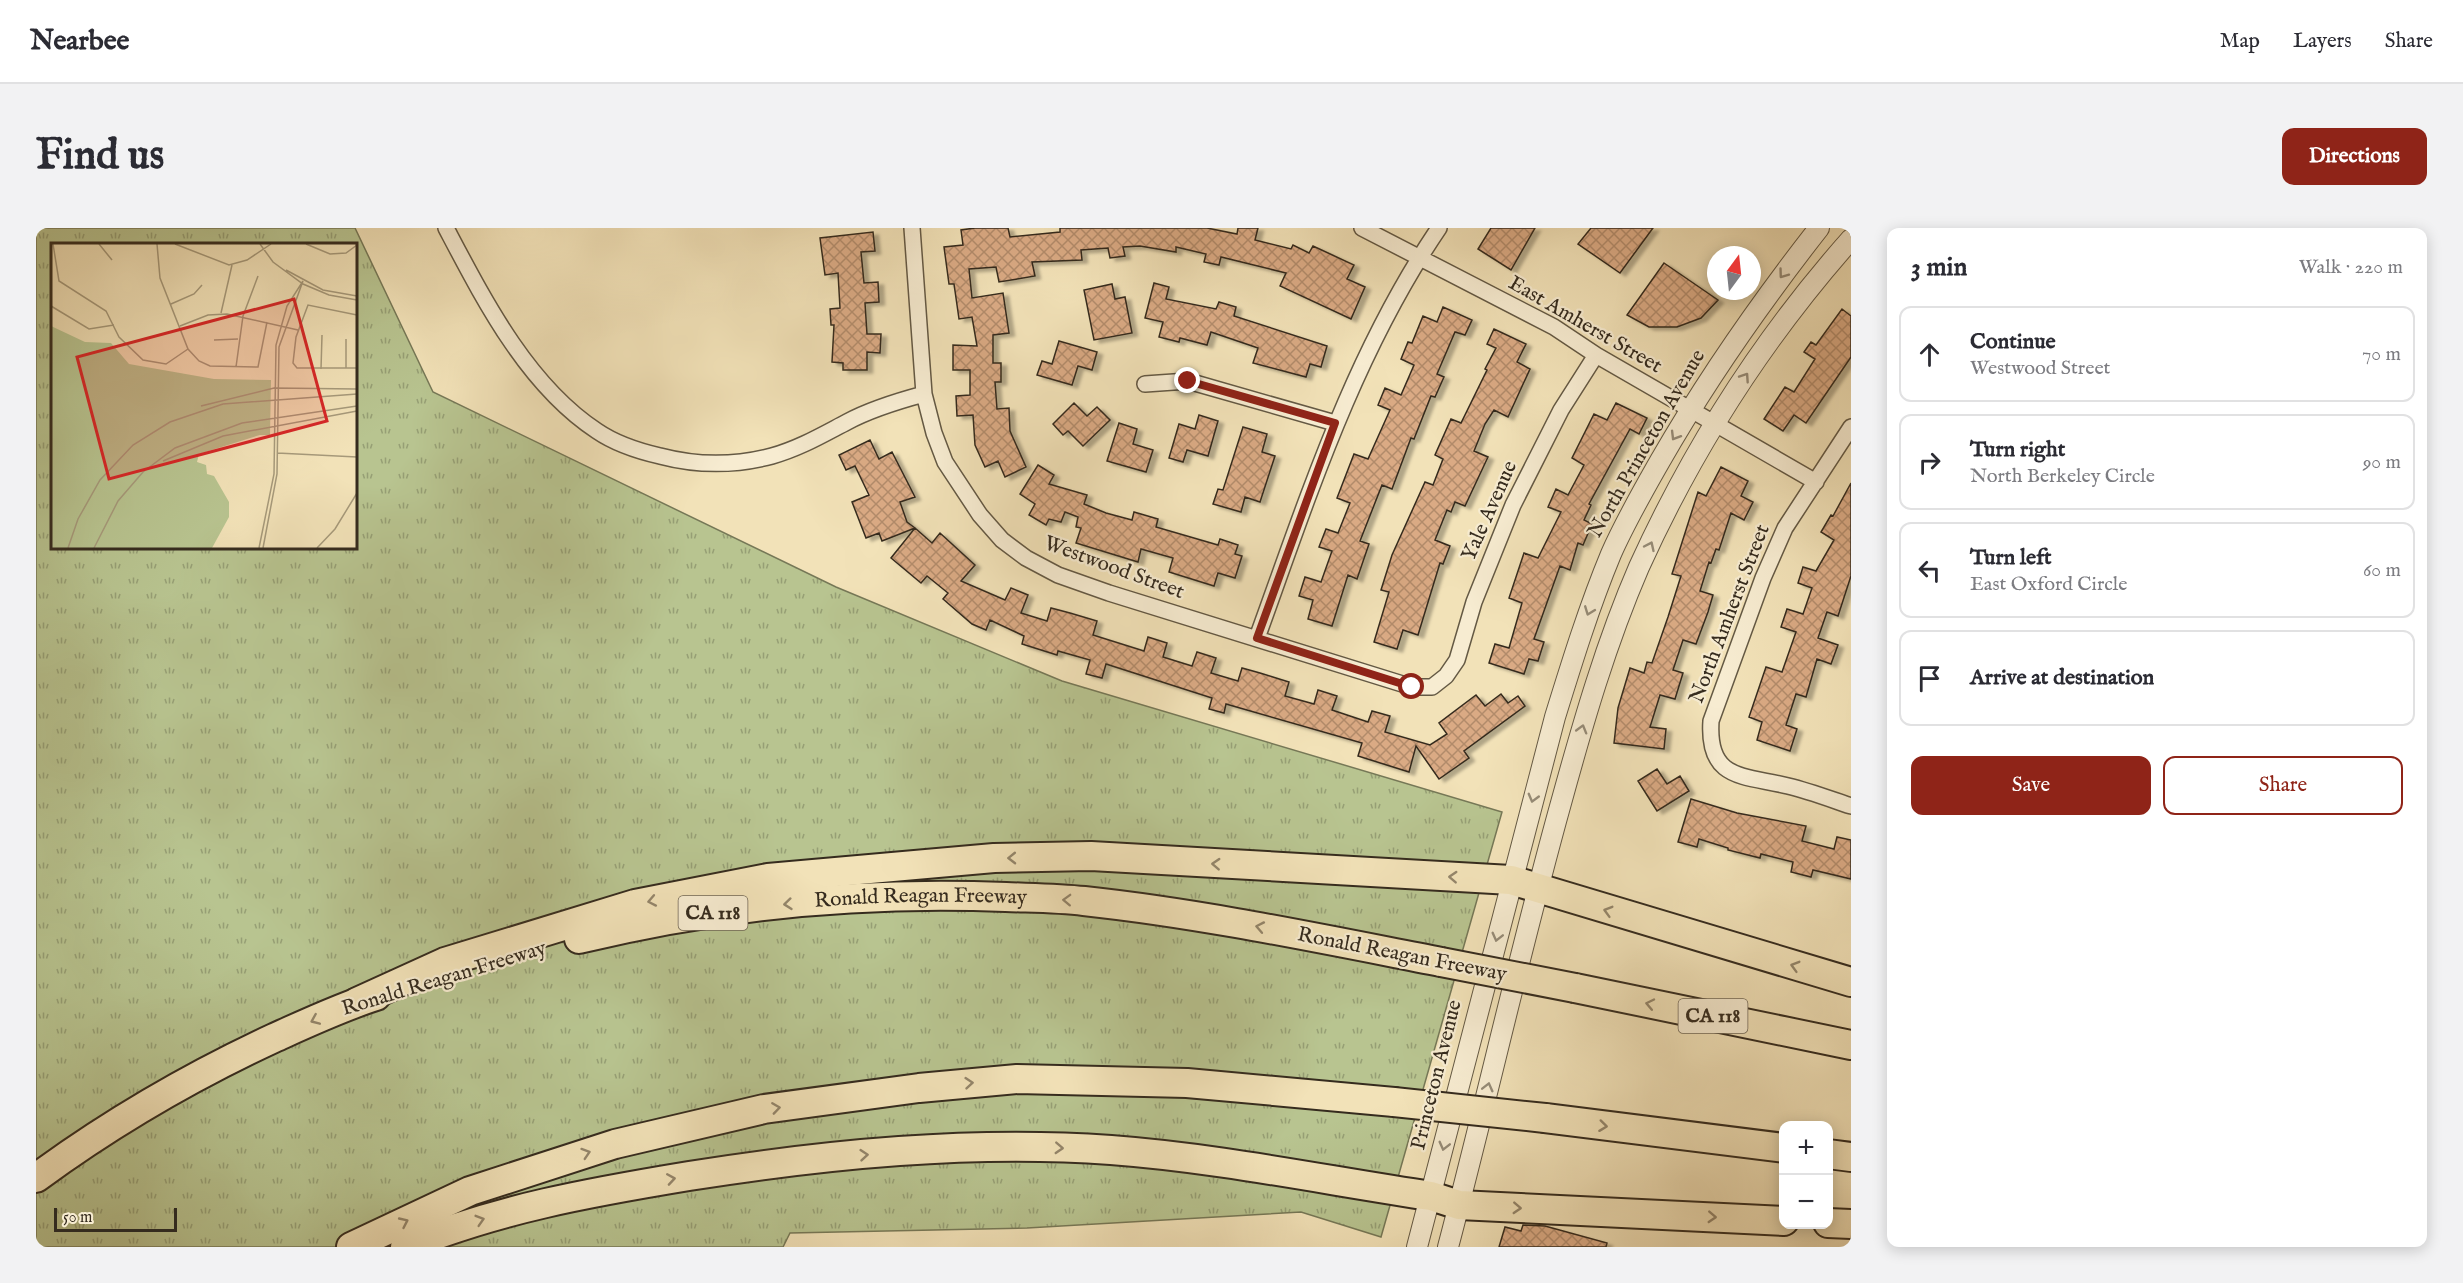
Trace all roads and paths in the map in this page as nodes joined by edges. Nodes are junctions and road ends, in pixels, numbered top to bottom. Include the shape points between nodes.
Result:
1 (446, 228) edge
2 (912, 228) edge
3 (1362, 228) edge
4 (1439, 228) edge
5 (1819, 228) edge
6 (1851, 239) edge
7 (1419, 258) junction
8 (1596, 355) junction
9 (1145, 384) dead end
10 (924, 394) junction
11 (1691, 409) junction
12 (1335, 423) junction
13 (1714, 423) junction
14 (1851, 427) edge
15 (1816, 482) junction
16 (1257, 638) junction
17 (1432, 687) joint
18 (1851, 806) edge
19 (1525, 883) junction
20 (1851, 982) edge
21 (357, 1002) junction
22 (1851, 1045) edge
23 (1779, 1147) edge
24 (1833, 1155) edge
25 (1851, 1157) edge
26 (36, 1178) edge
27 (1431, 1196) junction
28 (1459, 1205) junction
29 (1779, 1221) edge
30 (1833, 1223) edge
31 (1851, 1224) edge
32 (351, 1247) edge
33 (405, 1247) edge
34 (1417, 1247) edge
35 (1448, 1247) edge

1 - 10 street via 514,345 545,386 598,432 629,448 717,465 772,456 803,446 891,403
2 - 10 street, Westwood Street
3 - 7 street, East Amherst Street
4 - 7 street
5 -> 11 street, North Princeton Avenue via 1746,326
13 -> 6 street via 1793,308
7 - 8 street, East Amherst Street via 1554,327
7 - 12 street
8 - 11 street, East Amherst Street
8 - 17 street, Yale Avenue via 1561,410 1514,505 1474,602 1457,660
9 - 12 street via 1188,381
10 - 16 street, Westwood Street via 945,462 980,515 1002,540 1026,558 1058,575 1108,593
11 - 13 street, East Amherst Street
11 -> 19 street, North Princeton Avenue via 1617,542 1580,635
12 - 16 street
13 - 15 street, East Amherst Street
19 -> 13 street via 1639,569
14 - 15 street, North Amherst Street
15 - 18 street, North Amherst Street via 1780,538 1763,578 1711,721 1709,743 1718,761 1734,774
16 - 17 street, Westwood Street via 1412,687
20 -> 19 highway
19 -> 21 highway via 1091,856 994,858 768,878 635,904 501,943 445,962
19 -> 27 street, Princeton Avenue
28 -> 19 street
22 -> 21 highway, Ronald Reagan Freeway / CA 118, bridge via 1222,920 1082,901 914,896 837,899 626,928 509,956
21 -> 26 highway, Ronald Reagan Freeway / CA 118 via 216,1065 134,1111
32 -> 23 highway, bridge via 470,1191 615,1144 764,1110 1017,1079 1187,1083 1545,1118
24 - 25 highway
27 - 28 highway
33 -> 27 highway via 479,1220 641,1184 814,1159 1014,1145 1212,1160
27 - 34 street, Princeton Avenue
28 -> 29 highway
28 - 35 street
30 - 31 highway

